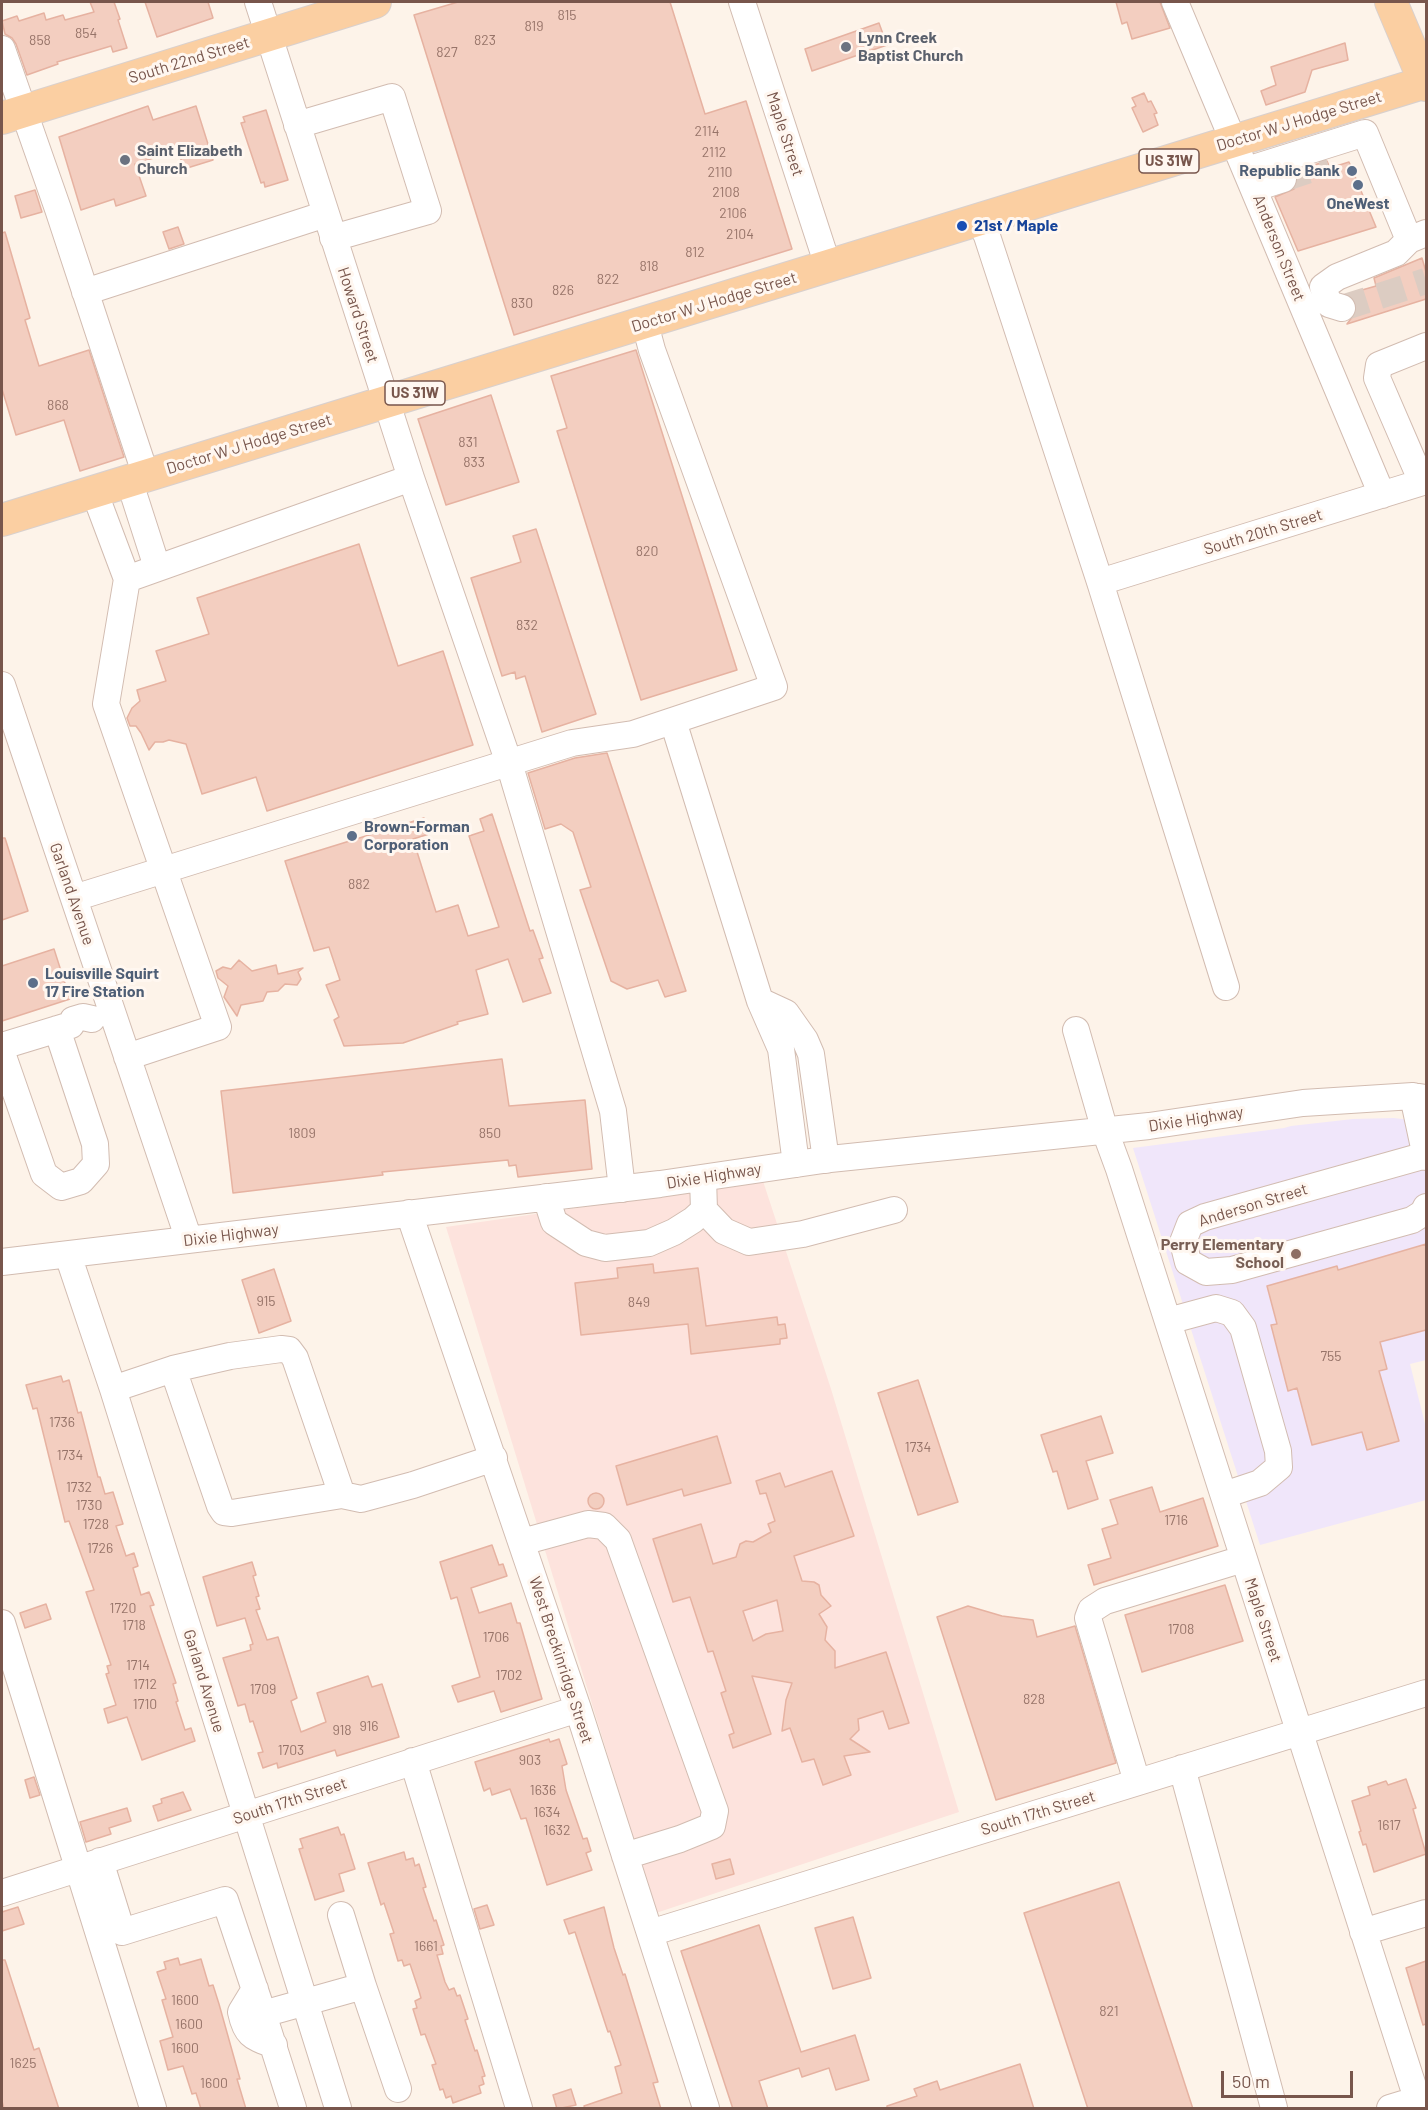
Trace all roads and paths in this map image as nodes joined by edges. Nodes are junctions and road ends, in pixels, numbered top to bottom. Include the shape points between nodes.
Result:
1 (258, 2) edge
2 (375, 2) edge
3 (742, 2) edge
4 (1175, 2) edge
5 (1391, 2) edge
6 (269, 35) junction
7 (2, 49) edge
8 (1426, 83) edge
9 (12, 115) edge
10 (297, 125) junction
11 (1357, 136) junction
12 (1234, 141) junction
13 (1327, 161) tunnel mouth
14 (1281, 175) tunnel mouth
15 (1251, 180) junction
16 (980, 220) junction
17 (329, 226) junction
18 (1418, 236) edge
19 (828, 266) junction
20 (85, 292) junction
21 (1342, 308) dead end
22 (645, 324) junction
23 (1426, 346) edge
24 (387, 402) junction
25 (137, 478) junction
26 (411, 478) junction
27 (1424, 481) edge
28 (94, 491) junction
29 (1382, 495) junction
30 (2, 520) edge
31 (157, 567) junction
32 (127, 579) junction
33 (1100, 582) junction
34 (2, 685) edge
35 (673, 721) junction
36 (509, 763) junction
37 (162, 871) junction
38 (74, 898) junction
39 (1226, 987) dead end
40 (760, 1000) junction
41 (83, 1021) junction
42 (1076, 1030) dead end
43 (2, 1047) edge
44 (2, 1053) edge
45 (127, 1057) junction
46 (1420, 1097) edge
47 (1105, 1131) junction
48 (1426, 1156) edge
49 (826, 1160) junction
50 (796, 1164) junction
51 (703, 1178) junction
52 (622, 1189) junction
53 (546, 1197) junction
54 (1426, 1207) edge
55 (704, 1210) junction
56 (894, 1210) dead end
57 (409, 1213) junction
58 (189, 1240) junction
59 (68, 1255) junction
60 (2, 1262) edge
61 (1168, 1321) junction
62 (173, 1370) junction
63 (113, 1389) junction
64 (494, 1458) junction
65 (342, 1495) junction
66 (1224, 1495) junction
67 (522, 1542) junction
68 (1244, 1559) junction
69 (2, 1623) edge
70 (1426, 1694) edge
71 (578, 1709) junction
72 (1299, 1732) junction
73 (413, 1761) junction
74 (1182, 1768) junction
75 (1137, 1782) junction
76 (245, 1815) junction
77 (625, 1856) junction
78 (89, 1865) junction
79 (2, 1893) edge
80 (1426, 1913) edge
81 (341, 1915) dead end
82 (1363, 1932) junction
83 (650, 1933) junction
84 (363, 1986) junction
85 (255, 1989) junction
86 (304, 2001) junction
87 (263, 2014) junction
88 (274, 2045) junction
89 (398, 2089) dead end
90 (1421, 2102) edge
91 (153, 2109) edge
92 (293, 2109) edge
93 (338, 2109) edge
94 (519, 2109) edge
95 (706, 2109) edge
96 (1274, 2109) edge
97 (1390, 2109) edge

1 - 6 street, Howard Street
2 - 6 main road, South 22nd Street
3 - 19 street, Maple Street
4 - 12 street, Anderson Street
5 - 8 main road
6 - 9 main road, South 22nd Street
6 - 10 street, Howard Street
7 - 9 street
8 - 12 main road, Doctor W J Hodge Street / US 31W
9 - 20 street via 58,209
10 - 17 street, Howard Street
10 - 17 street via 392,97 428,211
11 - 13 street
11 - 15 street
11 - 18 street
12 - 15 street, Anderson Street
12 - 16 main road, Doctor W J Hodge Street / US 31W
14 - 15 street
15 - 29 street, Anderson Street
16 - 19 main road, Doctor W J Hodge Street / US 31W
16 - 33 street
17 - 20 street
17 - 24 street, Howard Street
18 - 21 street via 1396,253 1323,286 1329,304
19 - 22 main road, Doctor W J Hodge Street / US 31W
20 - 25 street
22 - 24 main road, Doctor W J Hodge Street / US 31W
22 - 35 street via 774,687
23 - 27 street via 1379,365 1377,378
24 - 25 main road, Doctor W J Hodge Street / US 31W
24 - 26 street, Howard Street
25 - 28 main road, Doctor W J Hodge Street / US 31W
25 - 31 street
26 - 31 street
26 - 36 street, Howard Street
27 - 29 street, South 20th Street
28 - 30 main road, Doctor W J Hodge Street / US 31W
28 - 32 street
29 - 33 street, South 20th Street
31 - 32 street
32 - 37 street via 106,704
33 - 39 street
34 - 38 street, Garland Avenue
35 - 36 street via 633,734 572,743
35 - 40 street
36 - 37 street
36 - 52 street, Howard Street via 613,1111
37 - 38 street
37 - 45 street via 218,1026
38 - 41 street, Garland Avenue
40 - 49 street via 786,1013 811,1054
40 - 50 street via 781,1049
41 - 43 street
41 - 44 street via 96,1164 81,1181 61,1187 44,1174
41 - 45 street, Garland Avenue
42 - 47 street, Maple Street
45 - 58 street, Garland Avenue
46 - 47 street, Dixie Highway via 1303,1102
46 - 48 street, Anderson Street
47 - 49 street, Dixie Highway
47 - 61 street, Maple Street
48 - 54 street, Anderson Street via 1205,1217 1190,1224 1183,1242 1188,1262 1206,1272 1232,1270 1412,1220
49 - 50 street, Dixie Highway
50 - 51 street, Dixie Highway
51 - 52 street, Dixie Highway
51 - 55 street
52 - 53 street, Dixie Highway
53 - 55 street via 554,1222 586,1243 605,1248 649,1243 674,1232
53 - 57 street, Dixie Highway
55 - 56 street via 724,1231 749,1242 803,1234
57 - 58 street, Dixie Highway
57 - 64 street, West Breckinridge Street
58 - 59 street, Dixie Highway
59 - 60 street, Dixie Highway
59 - 63 street, Garland Avenue
61 - 66 street, Maple Street
61 - 66 street via 1216,1308 1232,1313 1243,1328 1278,1451 1279,1467 1260,1483
62 - 63 street
62 - 65 street via 224,1512
62 - 65 street via 231,1356 289,1350
63 - 76 street, Garland Avenue
64 - 65 street via 361,1499
64 - 67 street, West Breckinridge Street
66 - 68 street, Maple Street
67 - 71 street, West Breckinridge Street
67 - 77 street via 588,1524 604,1526 618,1540 715,1811 712,1826
68 - 72 street, Maple Street
68 - 75 street via 1105,1601 1091,1610 1088,1618
69 - 78 street
70 - 72 street, South 17th Street
71 - 73 street, South 17th Street
71 - 77 street, West Breckinridge Street
72 - 74 street, South 17th Street
72 - 82 street, Maple Street
73 - 76 street, South 17th Street
73 - 94 street
74 - 75 street, South 17th Street
74 - 96 street
75 - 83 street, South 17th Street
76 - 78 street, South 17th Street
76 - 86 street, Garland Avenue
77 - 83 street, West Breckinridge Street
78 - 79 street, South 17th Street
78 - 85 street via 122,1932 225,1900
78 - 91 street
80 - 82 street
81 - 84 street
82 - 90 street, Maple Street
83 - 95 street, West Breckinridge Street
84 - 86 street
84 - 89 street
85 - 87 street
85 - 88 street via 241,2012 244,2026 252,2037
86 - 87 street
86 - 93 street, Garland Avenue
87 - 88 street
88 - 92 street
90 - 97 street

